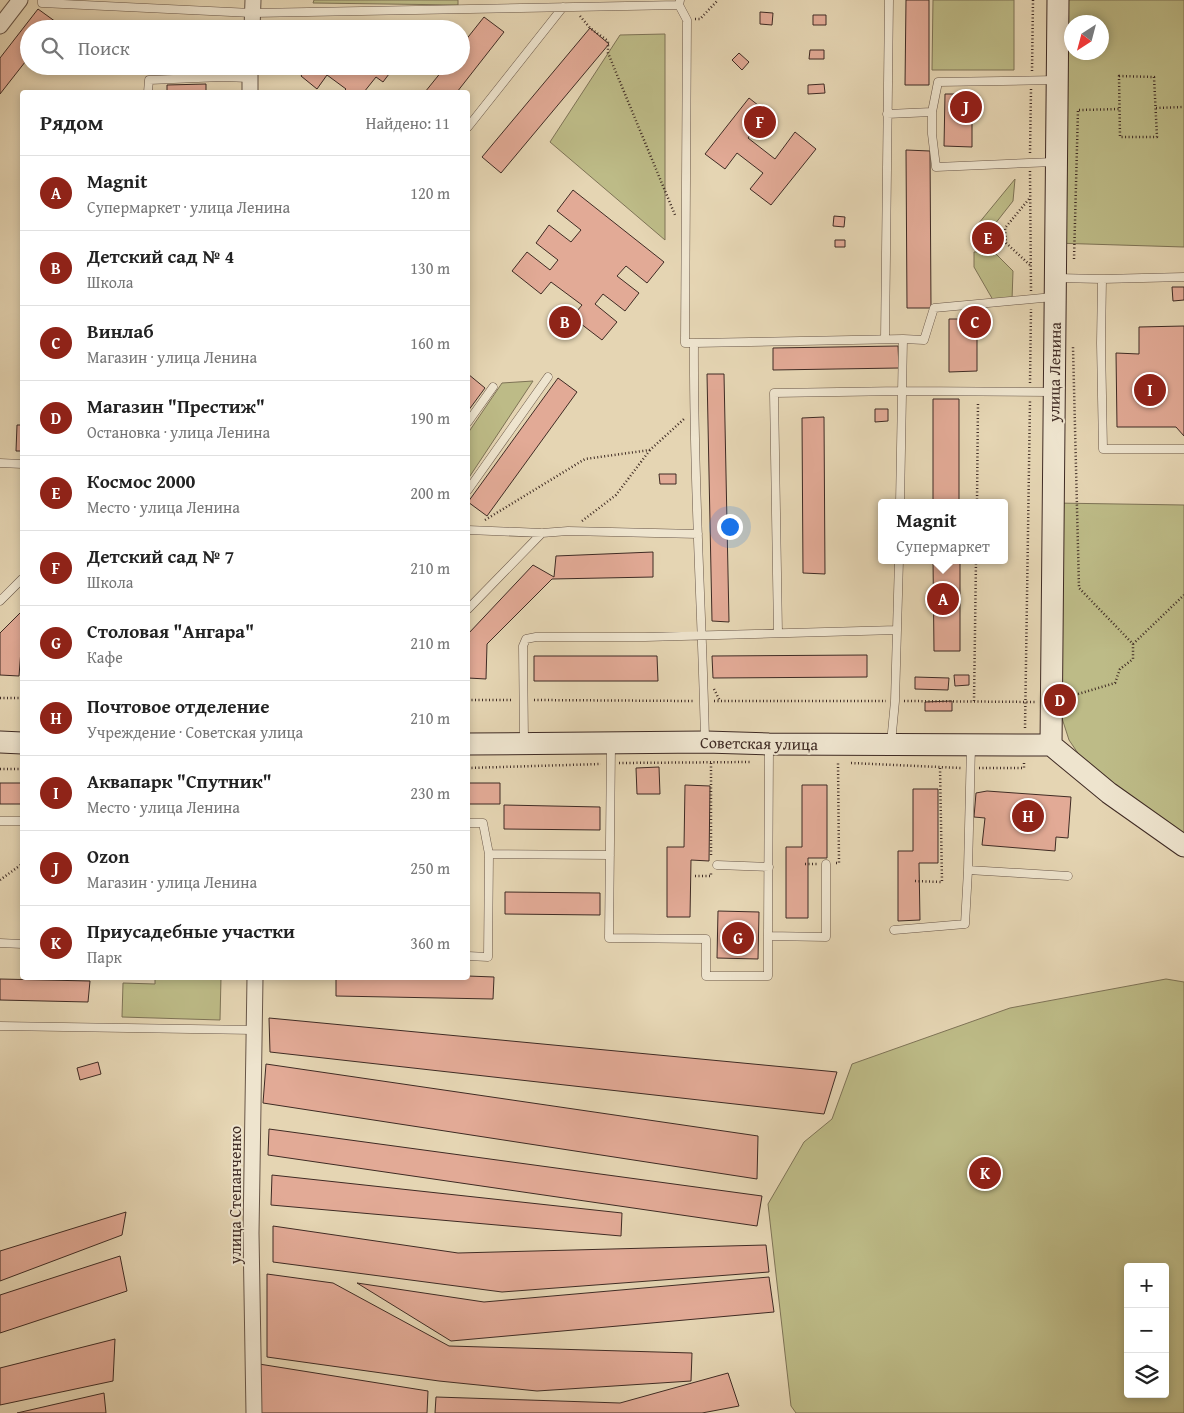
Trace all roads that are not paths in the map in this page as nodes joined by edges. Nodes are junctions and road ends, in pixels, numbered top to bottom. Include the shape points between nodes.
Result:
1 (20, 0) edge
2 (42, 0) edge
3 (889, 0) edge
4 (1058, 0) edge
5 (679, 3) edge
6 (253, 6) edge
7 (563, 7) junction
8 (252, 20) edge
9 (0, 26) edge
10 (250, 79) edge
11 (1057, 80) junction
12 (148, 90) edge
13 (932, 112) junction
14 (887, 114) junction
15 (470, 125) edge
16 (1056, 162) junction
17 (1184, 277) edge
18 (1102, 279) junction
19 (1061, 285) junction
20 (903, 339) junction
21 (885, 340) junction
22 (694, 343) junction
23 (548, 377) dead end
24 (493, 387) dead end
25 (902, 391) junction
26 (1054, 392) junction
27 (470, 419) edge
28 (1184, 448) edge
29 (0, 463) edge
30 (20, 464) edge
31 (470, 487) edge
32 (900, 499) edge
33 (470, 530) edge
34 (542, 533) junction
35 (698, 534) junction
36 (899, 564) edge
37 (20, 581) edge
38 (0, 601) edge
39 (470, 607) edge
40 (897, 630) junction
41 (778, 633) junction
42 (703, 636) junction
43 (0, 742) edge
44 (706, 742) junction
45 (20, 743) edge
46 (470, 744) edge
47 (524, 744) junction
48 (891, 744) junction
49 (971, 744) junction
50 (1051, 745) junction
51 (610, 753) junction
52 (769, 753) junction
53 (0, 821) edge
54 (20, 821) edge
55 (470, 823) edge
56 (1184, 846) edge
57 (489, 854) junction
58 (610, 855) junction
59 (826, 864) road end
60 (714, 866) road end
61 (768, 867) junction
62 (968, 870) junction
63 (1068, 876) dead end
64 (894, 930) dead end
65 (768, 936) junction
66 (0, 943) edge
67 (20, 944) edge
68 (470, 956) edge
69 (255, 980) edge
70 (0, 1026) edge
71 (254, 1030) junction
72 (254, 1413) edge

1 - 9 street
2 - 6 lane
3 - 14 lane
4 - 11 street, улица Ленина
5 - 7 lane
5 - 22 lane via 687,20 685,343
6 - 7 lane
6 - 8 street
7 - 15 lane
10 - 12 lane via 148,80
11 - 13 lane via 938,82
11 - 16 street, улица Ленина
13 - 14 lane
13 - 16 lane via 936,167
14 - 21 lane
16 - 19 street, улица Ленина
17 - 18 lane
18 - 19 lane
18 - 28 lane via 1103,449
19 - 20 lane via 1031,298 934,308 924,340
19 - 26 street, улица Ленина
20 - 21 lane
20 - 25 lane
21 - 22 lane
22 - 35 lane
23 - 31 lane
24 - 27 lane
25 - 26 lane
25 - 32 lane
25 - 41 lane via 774,393
26 - 50 street, улица Ленина
29 - 30 lane
33 - 34 lane
34 - 35 lane
34 - 39 lane
35 - 42 lane
36 - 40 lane
37 - 38 lane
40 - 41 lane
40 - 48 lane
41 - 42 lane
42 - 44 lane
42 - 47 lane via 526,639
43 - 45 street
44 - 51 street, Советская улица
44 - 52 street, Советская улица
46 - 47 street, Советская улица
47 - 51 street, Советская улица
48 - 49 street, Советская улица
48 - 52 street, Советская улица
49 - 50 street, Советская улица
49 - 62 lane
50 - 56 street via 1109,794
51 - 58 lane
52 - 61 lane
53 - 54 lane
55 - 57 lane via 483,823
57 - 58 lane
57 - 68 lane via 488,957
58 - 65 lane via 609,938 706,939 706,976 768,976
59 - 65 lane via 826,937
60 - 61 lane
61 - 65 lane
62 - 63 lane
62 - 64 lane via 965,924
66 - 67 lane
69 - 71 street, улица Степанченко
70 - 71 lane
71 - 72 street, улица Степанченко via 251,1233

